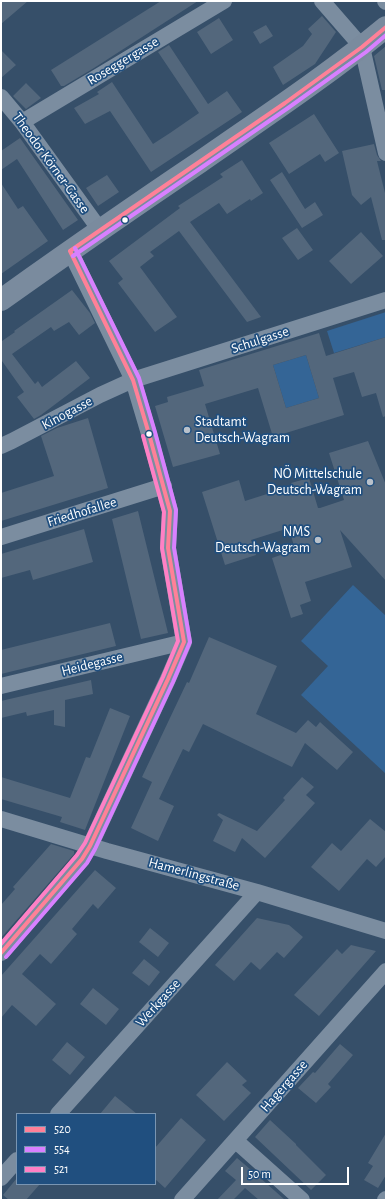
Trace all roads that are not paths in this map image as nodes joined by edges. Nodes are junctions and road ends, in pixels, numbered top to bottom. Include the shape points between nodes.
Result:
1 (224, 1) edge
2 (322, 1) edge
3 (386, 27) edge
4 (362, 47) junction
5 (1, 96) edge
6 (22, 122) junction
7 (386, 153) edge
8 (100, 230) junction
9 (70, 251) junction
10 (1, 300) edge
11 (386, 300) edge
12 (133, 380) junction
13 (1, 446) edge
14 (164, 486) junction
15 (1, 537) edge
16 (184, 642) junction
17 (1, 686) edge
18 (1, 819) edge
19 (90, 846) junction
20 (257, 892) junction
21 (386, 931) edge
22 (1, 953) edge
23 (386, 971) edge
24 (59, 1113) edge
25 (236, 1141) junction
26 (16, 1161) edge
27 (1, 1178) edge
28 (182, 1200) edge
29 (302, 1200) edge

1 - 6 street, Roseggergasse
2 - 4 street
3 - 4 main road
4 - 7 street
4 - 8 main road
5 - 6 street, Theodor Körner-Gasse
6 - 8 street, Theodor Körner-Gasse
8 - 9 main road
9 - 10 main road
9 - 12 street
11 - 12 street, Schulgasse
12 - 13 street, Kinogasse
12 - 14 street
14 - 15 street, Friedhofallee
14 - 16 street via 170,511 168,548
16 - 17 street, Heidegasse
16 - 19 street
18 - 19 street, Hamerlingstraße
19 - 20 street, Hamerlingstraße
19 - 22 street via 82,859
20 - 21 street, Hamerlingstraße
20 - 24 street, Werkgasse
23 - 25 street, Hagergasse
25 - 28 street, Hagergasse
25 - 29 street
26 - 27 street

